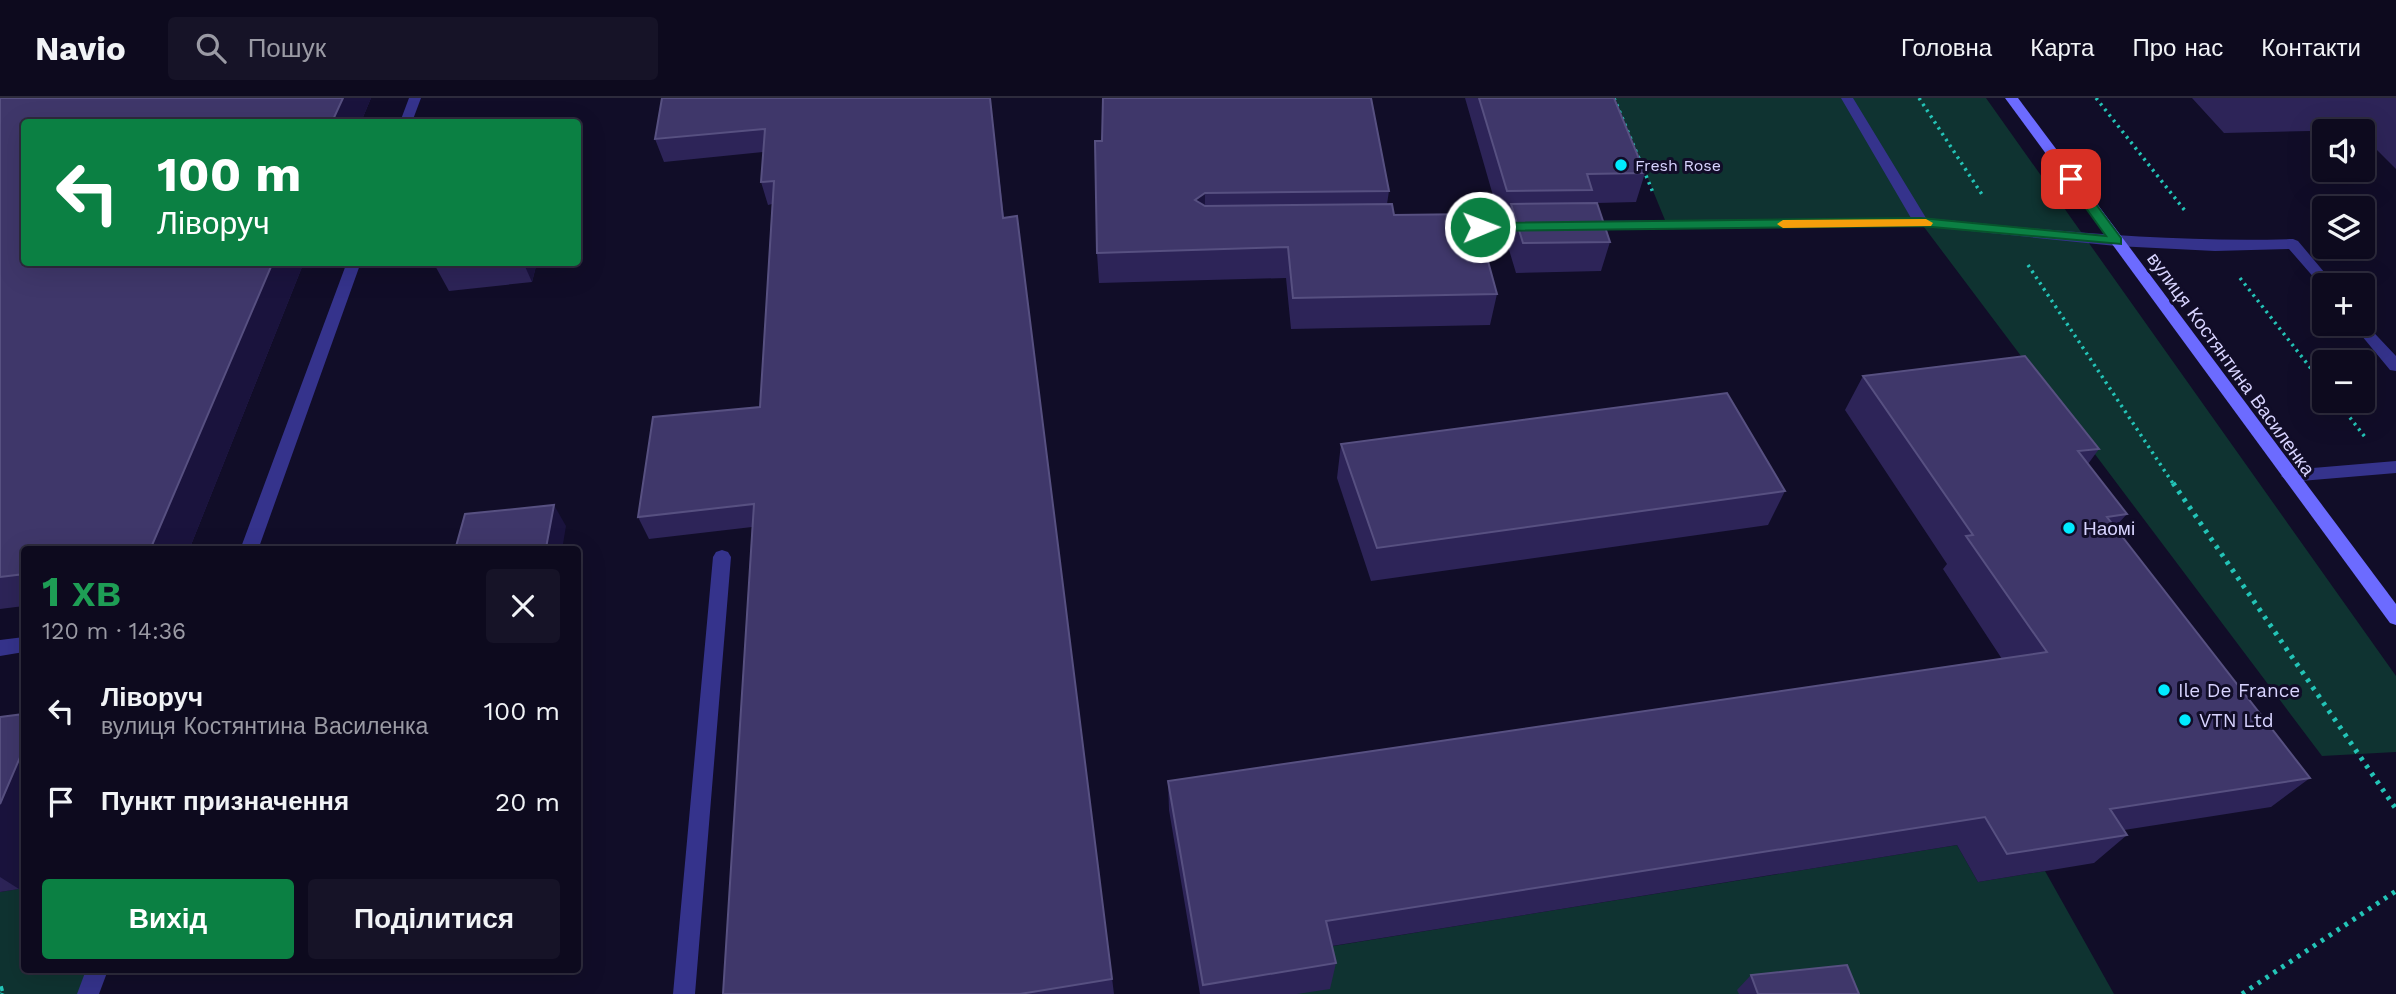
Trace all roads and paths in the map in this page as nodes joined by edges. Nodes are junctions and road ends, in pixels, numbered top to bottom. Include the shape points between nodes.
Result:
1 (415, 98) edge
2 (1615, 98) edge
3 (1847, 98) edge
4 (1919, 98) edge
5 (2011, 98) edge
6 (2096, 98) edge
7 (406, 119) edge
8 (1921, 222) junction
9 (1667, 225) junction
10 (1438, 227) edge
11 (2005, 231) junction
12 (2116, 241) junction
13 (2215, 246) junction
14 (353, 266) edge
15 (2318, 273) edge
16 (2370, 336) edge
17 (2396, 366) edge
18 (2312, 370) edge
19 (2396, 467) edge
20 (2289, 476) junction
21 (249, 546) edge
22 (722, 557) dead end
23 (2396, 618) edge
24 (21, 645) edge
25 (0, 648) edge
26 (2396, 809) edge
27 (2396, 891) edge
28 (96, 973) edge
29 (0, 989) edge
30 (2, 994) edge
31 (88, 994) edge
32 (684, 994) edge
33 (2242, 994) edge

1 - 7 lane
2 - 9 path
3 - 8 lane
4 - 11 path
5 - 12 street, вулиця Костянтина Василенка
6 - 13 path
8 - 9 lane
8 - 11 lane
9 - 10 lane
11 - 12 lane
11 - 26 path
12 - 13 lane
12 - 20 street, вулиця Костянтина Василенка
13 - 15 lane via 2293,244
13 - 18 path
14 - 21 lane
16 - 17 lane
19 - 20 lane
20 - 23 street, вулиця Костянтина Василенка
22 - 32 lane
24 - 25 lane
27 - 33 path
28 - 31 lane
29 - 30 path via 4,988

